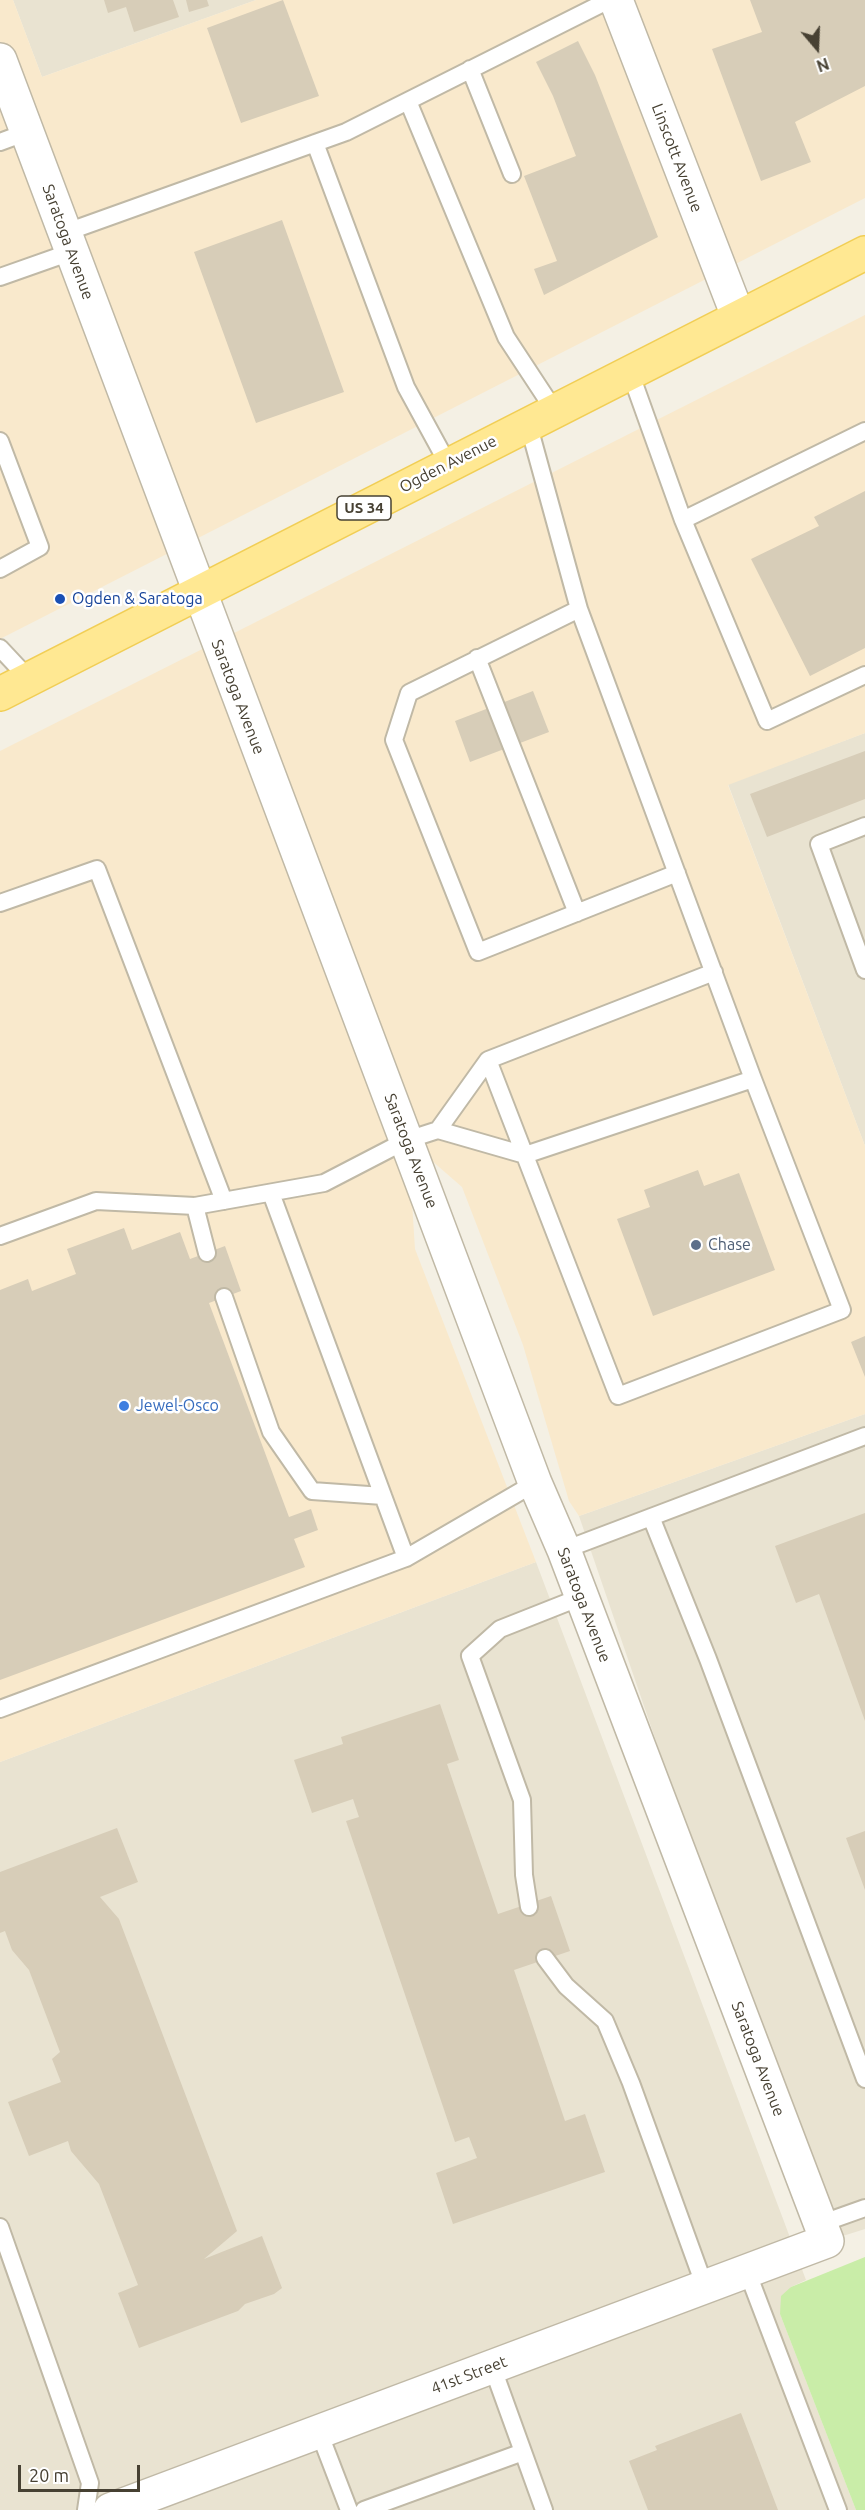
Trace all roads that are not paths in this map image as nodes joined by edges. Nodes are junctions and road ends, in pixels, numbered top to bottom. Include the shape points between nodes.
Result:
1 (609, 0) edge
2 (616, 0) edge
3 (0, 60) edge
4 (470, 69) junction
5 (408, 101) junction
6 (13, 137) edge
7 (315, 143) junction
8 (512, 174) dead end
9 (68, 242) junction
10 (865, 253) edge
11 (0, 277) edge
12 (738, 316) junction
13 (630, 372) junction
14 (541, 417) junction
15 (865, 430) edge
16 (0, 441) edge
17 (448, 464) junction
18 (683, 520) junction
19 (0, 569) edge
20 (199, 592) junction
21 (579, 609) junction
22 (0, 648) edge
23 (477, 658) junction
24 (865, 675) edge
25 (29, 679) junction
26 (0, 693) edge
27 (865, 826) edge
28 (677, 873) junction
29 (0, 903) edge
30 (577, 913) junction
31 (865, 970) edge
32 (714, 972) junction
33 (488, 1060) junction
34 (753, 1079) junction
35 (422, 1135) junction
36 (525, 1155) junction
37 (271, 1193) junction
38 (224, 1201) junction
39 (195, 1206) junction
40 (0, 1236) edge
41 (207, 1253) dead end
42 (224, 1297) dead end
43 (865, 1436) edge
44 (535, 1483) junction
45 (383, 1496) junction
46 (651, 1517) junction
47 (564, 1550) junction
48 (406, 1558) junction
49 (581, 1597) junction
50 (0, 1709) edge
51 (528, 1907) dead end
52 (545, 1958) dead end
53 (865, 2079) edge
54 (865, 2208) edge
55 (0, 2227) edge
56 (824, 2232) junction
57 (747, 2271) junction
58 (705, 2287) junction
59 (492, 2366) junction
60 (319, 2432) junction
61 (523, 2452) junction
62 (86, 2510) edge
63 (110, 2510) edge
64 (350, 2510) edge
65 (364, 2510) edge
66 (544, 2510) edge
67 (838, 2510) edge

1 - 4 lane
2 - 12 street, Linscott Avenue
3 - 6 street, Saratoga Avenue
4 - 5 lane
4 - 8 lane
5 - 7 lane
5 - 14 lane
6 - 9 street, Saratoga Avenue
7 - 9 lane
7 - 17 lane via 406,387
9 - 11 lane
9 - 20 street, Saratoga Avenue
10 - 12 main road, Ogden Avenue / US 34
12 - 13 main road, Ogden Avenue / US 34
13 - 14 main road, Ogden Avenue / US 34
13 - 18 lane
14 - 17 main road, Ogden Avenue / US 34
14 - 21 lane
15 - 18 lane
16 - 19 lane via 40,547
17 - 20 main road, Ogden Avenue / US 34
18 - 24 lane via 766,721
20 - 25 main road, Ogden Avenue / US 34
20 - 35 street, Saratoga Avenue
21 - 23 lane
21 - 28 lane
22 - 25 lane
23 - 30 lane
23 - 30 lane via 409,693 394,740 478,952
25 - 26 main road, Ogden Avenue / US 34
27 - 31 lane via 819,844
28 - 30 lane
28 - 32 lane
29 - 38 lane via 97,869
32 - 33 lane
32 - 34 lane
33 - 35 lane
33 - 36 lane
34 - 36 lane
34 - 36 lane via 842,1310 618,1396
35 - 36 lane
35 - 37 lane via 324,1183
35 - 44 street, Saratoga Avenue
37 - 38 lane
37 - 45 lane
38 - 39 lane
39 - 40 lane via 96,1201
39 - 41 lane
42 - 45 lane via 271,1432 312,1491
43 - 46 lane
44 - 47 street, Saratoga Avenue
44 - 48 lane
45 - 48 lane
46 - 47 lane
46 - 53 lane
47 - 49 street, Saratoga Avenue
48 - 50 lane
49 - 51 lane via 500,1629 470,1656 522,1800
49 - 56 street, Saratoga Avenue
52 - 58 lane via 566,1986 605,2021
54 - 56 lane
55 - 62 lane via 90,2483
56 - 57 street, 41st Street
57 - 58 street, 41st Street
57 - 67 lane
58 - 59 street, 41st Street
59 - 60 street, 41st Street
59 - 61 lane
60 - 63 street, 41st Street
60 - 64 lane
61 - 65 lane
61 - 66 lane

